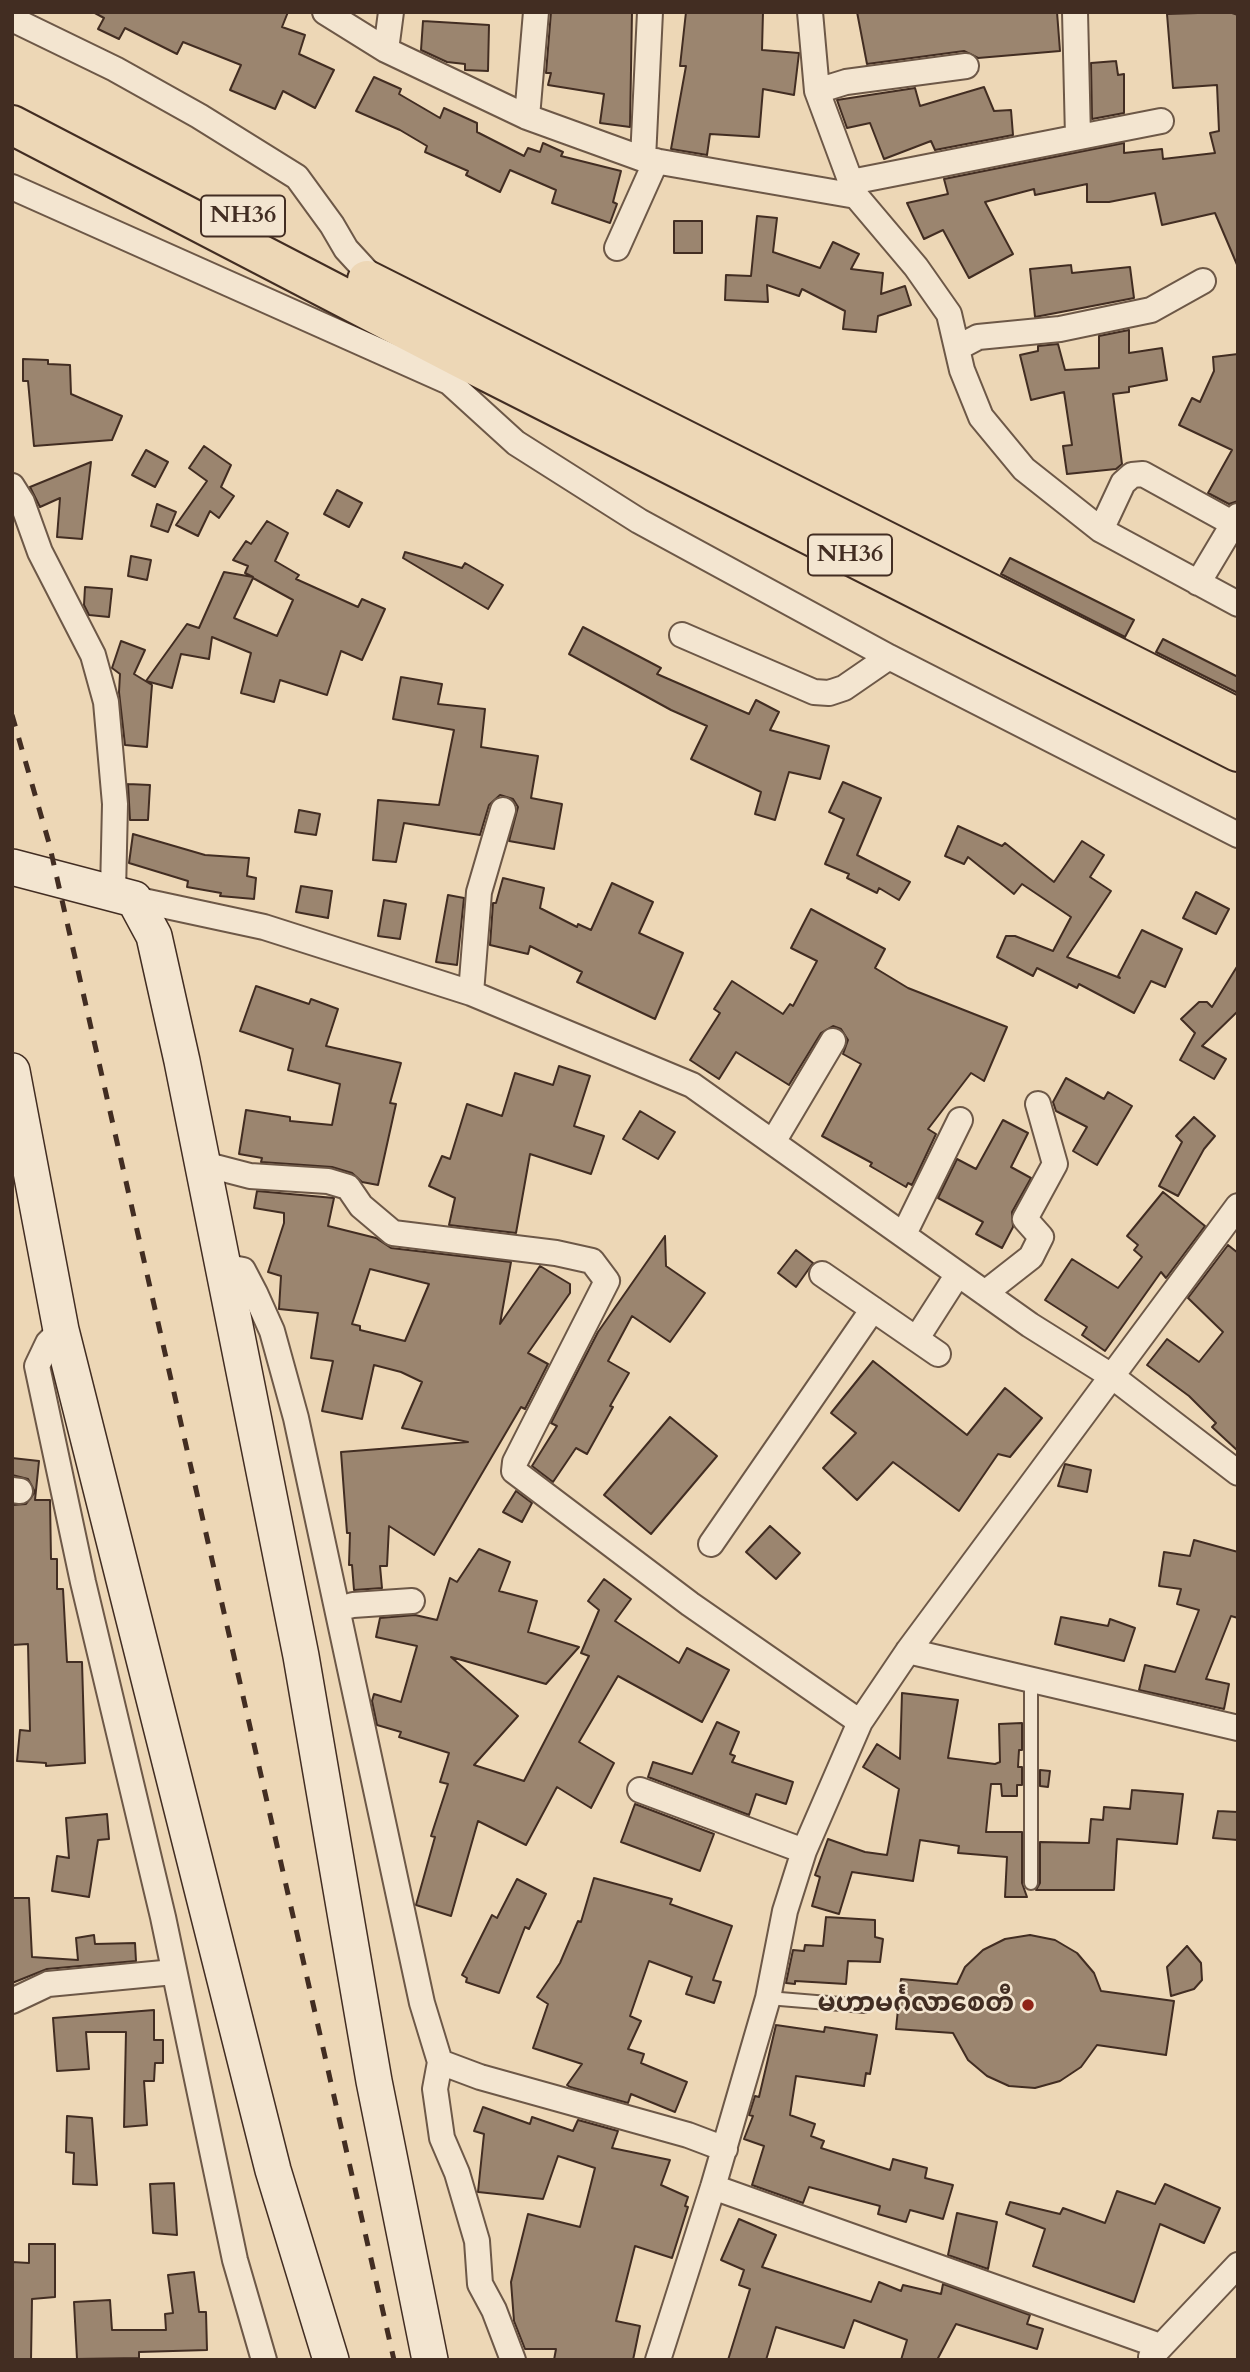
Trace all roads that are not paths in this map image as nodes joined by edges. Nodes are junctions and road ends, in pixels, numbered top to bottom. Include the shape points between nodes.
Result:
1 (325, 12) edge
2 (391, 12) edge
3 (536, 12) edge
4 (650, 12) edge
5 (810, 12) edge
6 (1074, 12) edge
7 (12, 19) edge
8 (386, 50) junction
9 (966, 66) dead end
10 (817, 91) junction
11 (12, 99) edge
12 (527, 117) junction
13 (1161, 121) dead end
14 (12, 125) edge
15 (1078, 137) junction
16 (649, 160) junction
17 (12, 187) edge
18 (853, 189) junction
19 (617, 248) dead end
20 (1203, 281) dead end
21 (380, 286) junction
22 (957, 348) junction
23 (462, 358) junction
24 (12, 486) edge
25 (1235, 519) edge
26 (1101, 530) junction
27 (1198, 583) junction
28 (1238, 604) edge
29 (682, 635) dead end
30 (889, 657) junction
31 (1238, 718) edge
32 (1238, 752) edge
33 (503, 810) dead end
34 (1238, 835) edge
35 (12, 867) edge
36 (123, 896) junction
37 (471, 993) junction
38 (833, 1041) dead end
39 (12, 1072) edge
40 (1038, 1104) dead end
41 (960, 1120) dead end
42 (773, 1142) junction
43 (200, 1163) junction
44 (1238, 1206) edge
45 (904, 1234) junction
46 (222, 1266) junction
47 (822, 1274) dead end
48 (958, 1274) junction
49 (985, 1293) junction
50 (873, 1309) junction
51 (61, 1330) junction
52 (917, 1338) junction
53 (938, 1354) dead end
54 (1113, 1377) junction
55 (1238, 1473) edge
56 (711, 1544) dead end
57 (122, 1573) junction
58 (83, 1582) junction
59 (412, 1601) dead end
60 (338, 1609) junction
61 (908, 1651) junction
62 (1031, 1680) junction
63 (860, 1722) junction
64 (1238, 1728) edge
65 (640, 1790) dead end
66 (804, 1851) junction
67 (1031, 1884) dead end
68 (174, 1972) junction
69 (768, 1998) junction
70 (12, 2001) edge
71 (864, 2006) dead end
72 (440, 2062) junction
73 (725, 2149) junction
74 (713, 2187) junction
75 (1235, 2273) edge
76 (1154, 2353) edge
77 (264, 2360) edge
78 (331, 2360) edge
79 (430, 2360) edge
80 (513, 2360) edge
81 (658, 2360) edge

1 - 8 street
2 - 8 street
3 - 12 street
4 - 16 street
5 - 10 street
6 - 15 street
7 - 21 street via 115,69 297,177 346,249
8 - 12 street
9 - 10 street via 845,82
10 - 18 street
11 - 21 highway, NH36
12 - 16 street
13 - 15 street
14 - 23 highway, NH36
15 - 18 street
16 - 18 street
16 - 19 street
17 - 23 street
18 - 22 street via 949,314
20 - 22 street via 1151,310 1060,330 978,337
21 - 23 highway, NH36
22 - 26 street via 981,417 1024,469
23 - 30 street via 516,443 639,521
23 - 31 highway, NH36
23 - 32 highway, NH36
24 - 36 street via 93,654 106,702
25 - 26 street via 1143,474 1132,475 1123,483
25 - 27 street
26 - 27 street
27 - 28 street
29 - 30 street via 814,692 844,688
30 - 34 street
33 - 37 street via 479,892
35 - 36 main road
36 - 37 street via 264,928
36 - 43 main road via 153,936
37 - 42 street via 692,1085
38 - 42 street
39 - 51 main road
40 - 49 street via 1055,1164 1025,1219 1041,1237 1031,1257
41 - 45 street
42 - 45 street
43 - 46 main road
43 - 63 street via 250,1176 328,1181 348,1187 361,1206 393,1233 592,1261 607,1281 514,1471 746,1645
44 - 54 street
45 - 48 street
46 - 60 street via 243,1270 272,1331
46 - 79 main road via 301,1656 374,2081
47 - 50 street
48 - 49 street
48 - 52 street
49 - 54 street
50 - 52 street
50 - 56 street
51 - 57 main road
51 - 58 street via 48,1343 37,1366
52 - 53 street
54 - 55 street
54 - 61 street
57 - 58 street
57 - 78 main road via 273,2170
58 - 68 street
59 - 60 street
60 - 72 street via 422,2003
61 - 62 street
61 - 63 street
62 - 64 street
62 - 67 lane
63 - 66 street
65 - 66 street
66 - 69 street via 785,1911
68 - 70 street via 48,1984
68 - 77 street via 235,2260
69 - 71 lane
69 - 73 street
72 - 73 street
72 - 80 street via 435,2090 443,2138 477,2241 480,2284
73 - 74 street
74 - 76 street
74 - 81 street
75 - 76 street

